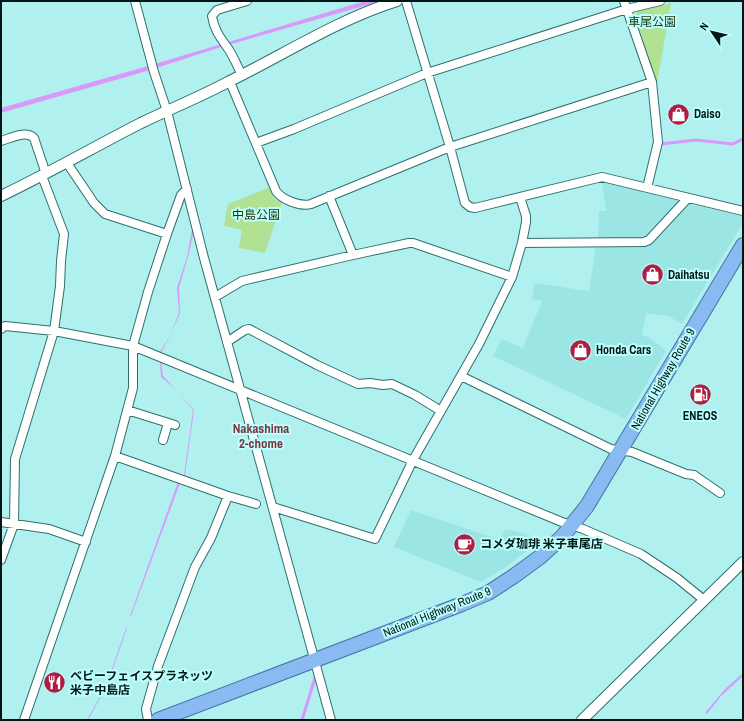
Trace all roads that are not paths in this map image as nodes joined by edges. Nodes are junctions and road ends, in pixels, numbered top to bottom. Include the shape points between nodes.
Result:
1 (135, 1) edge
2 (247, 1) edge
3 (406, 1) edge
4 (624, 1) edge
5 (660, 1) edge
6 (394, 2) edge
7 (627, 10) junction
8 (427, 73) junction
9 (242, 75) junction
10 (230, 82) junction
11 (652, 82) junction
12 (167, 111) junction
13 (1, 141) edge
14 (256, 143) junction
15 (450, 147) junction
16 (67, 163) junction
17 (44, 175) junction
18 (647, 188) junction
19 (187, 189) junction
20 (1, 196) edge
21 (329, 196) junction
22 (520, 197) junction
23 (687, 198) junction
24 (743, 211) edge
25 (167, 234) junction
26 (522, 243) junction
27 (743, 245) edge
28 (353, 255) junction
29 (512, 277) junction
30 (215, 297) junction
31 (1, 329) edge
32 (54, 331) junction
33 (227, 342) junction
34 (133, 346) junction
35 (461, 376) junction
36 (241, 390) junction
37 (127, 410) junction
38 (441, 412) junction
39 (163, 440) dead end
40 (621, 451) junction
41 (115, 456) junction
42 (413, 460) junction
43 (720, 493) dead end
44 (228, 496) junction
45 (256, 504) dead end
46 (273, 507) junction
47 (1, 522) edge
48 (14, 524) junction
49 (572, 525) junction
50 (86, 542) junction
51 (1, 560) edge
52 (743, 562) edge
53 (704, 600) junction
54 (314, 661) junction
55 (24, 720) edge
56 (148, 720) edge
57 (158, 720) edge
58 (330, 720) edge
59 (582, 720) edge

1 - 12 street
2 - 9 street via 217,10 212,16 215,29
3 - 8 street
4 - 7 street
5 - 7 street
6 - 9 street via 359,15
7 - 8 street
7 - 11 street
8 - 14 street
8 - 15 street
9 - 10 street
10 - 12 street
10 - 14 street
11 - 15 street
11 - 18 street via 658,142
12 - 16 street
12 - 19 street
13 - 17 street via 30,134 34,138
14 - 21 street via 280,196 305,205
15 - 21 street
15 - 22 street via 468,206 475,208
16 - 17 street
16 - 25 street via 94,203 105,214
17 - 20 street
17 - 32 street via 64,234
18 - 22 street via 602,177
18 - 23 street
19 - 25 street via 181,195
19 - 30 street
21 - 28 street
22 - 26 street via 526,216
23 - 24 street
23 - 26 street via 649,240 644,242
25 - 34 street
26 - 29 street
27 - 40 highway, National Highway Route 9
28 - 29 street via 413,243
28 - 30 street via 242,281
29 - 35 street
30 - 33 street
31 - 32 street via 5,326
32 - 34 street
32 - 48 street via 15,459
33 - 36 street
33 - 38 street via 249,329 317,366 358,384 392,384
34 - 36 street
34 - 37 street via 133,388
35 - 38 street
35 - 40 street via 588,439
36 - 42 street
36 - 46 street
37 - 39 street via 172,424
37 - 41 street
38 - 42 street
40 - 43 street via 632,452 694,475
40 - 49 highway, National Highway Route 9 via 588,506
41 - 44 street
41 - 50 street
42 - 46 street via 375,539
42 - 49 street
44 - 45 street
44 - 56 street via 211,538 195,566 158,666 146,709
46 - 54 street
47 - 48 street
48 - 50 street via 49,529
48 - 51 street
49 - 53 street via 641,554
49 - 54 highway, National Highway Route 9 via 540,557 488,593
50 - 55 street
52 - 53 street
53 - 59 street
54 - 57 highway, National Highway Route 9
54 - 58 street

